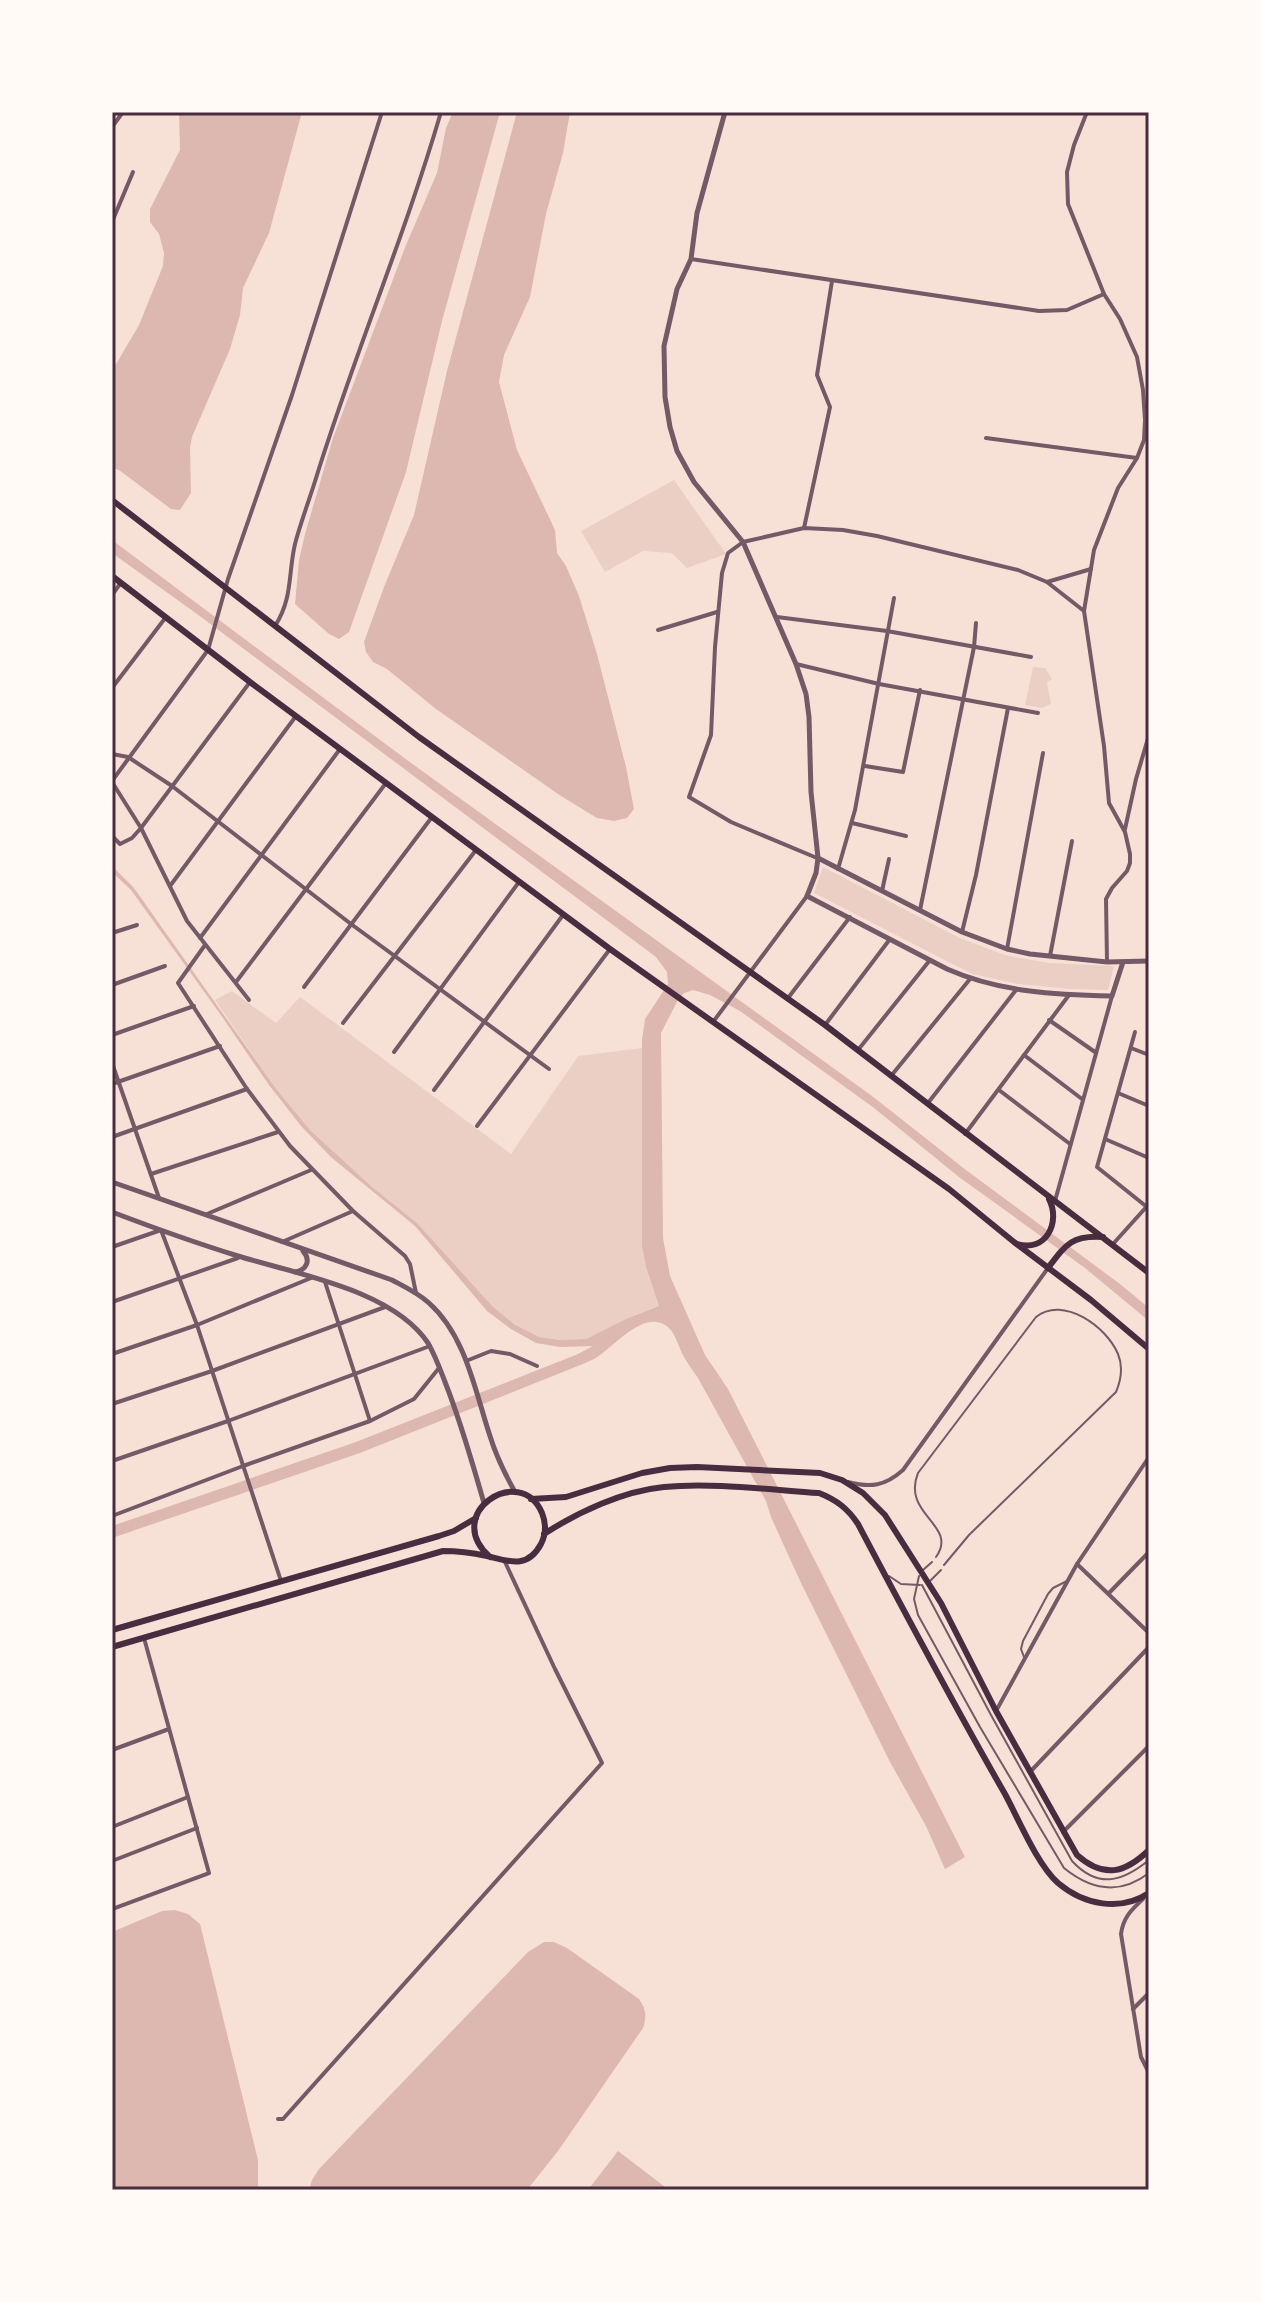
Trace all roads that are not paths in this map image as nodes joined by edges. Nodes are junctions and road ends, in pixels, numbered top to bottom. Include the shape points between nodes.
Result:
1 (123, 112) edge
2 (382, 112) edge
3 (441, 112) edge
4 (725, 112) edge
5 (1087, 112) edge
6 (112, 127) edge
7 (133, 172) dead end
8 (112, 222) edge
9 (691, 259) junction
10 (832, 281) junction
11 (1104, 294) junction
12 (986, 438) dead end
13 (1137, 458) junction
14 (112, 500) edge
15 (804, 528) junction
16 (743, 542) junction
17 (1091, 569) junction
18 (112, 576) edge
19 (1047, 582) junction
20 (121, 583) junction
21 (226, 588) junction
22 (112, 595) edge
23 (894, 598) dead end
24 (1084, 611) junction
25 (717, 612) junction
26 (167, 617) junction
27 (777, 617) junction
28 (976, 623) dead end
29 (275, 626) junction
30 (658, 630) dead end
31 (887, 631) junction
32 (974, 647) junction
33 (208, 650) junction
34 (1031, 657) dead end
35 (796, 664) junction
36 (250, 682) junction
37 (879, 684) junction
38 (112, 688) edge
39 (920, 690) junction
40 (963, 698) junction
41 (1008, 708) junction
42 (1038, 713) dead end
43 (296, 716) junction
44 (1149, 735) edge
45 (340, 749) junction
46 (1043, 753) dead end
47 (112, 754) edge
48 (128, 757) junction
49 (864, 766) junction
50 (112, 782) edge
51 (386, 783) junction
52 (172, 786) junction
53 (432, 817) junction
54 (218, 822) junction
55 (852, 823) junction
56 (141, 828) junction
57 (1125, 832) junction
58 (112, 836) edge
59 (906, 836) dead end
60 (1072, 841) dead end
61 (476, 850) junction
62 (261, 855) junction
63 (818, 858) junction
64 (889, 859) dead end
65 (838, 869) junction
66 (519, 882) junction
67 (170, 886) junction
68 (305, 890) junction
69 (882, 891) junction
70 (807, 896) junction
71 (920, 910) junction
72 (563, 915) junction
73 (850, 917) junction
74 (351, 924) junction
75 (137, 925) dead end
76 (962, 932) junction
77 (112, 933) edge
78 (200, 938) junction
79 (890, 939) junction
80 (205, 945) junction
81 (610, 949) junction
82 (1007, 949) junction
83 (395, 956) junction
84 (1050, 956) junction
85 (930, 960) junction
86 (1149, 961) edge
87 (1107, 962) junction
88 (1123, 962) junction
89 (165, 966) dead end
90 (751, 971) junction
91 (970, 979) junction
92 (235, 983) junction
93 (112, 985) edge
94 (304, 987) dead end
95 (441, 990) junction
96 (1016, 990) junction
97 (1069, 995) junction
98 (1112, 996) junction
99 (788, 998) junction
100 (249, 1000) dead end
101 (194, 1006) junction
102 (1049, 1020) junction
103 (484, 1022) junction
104 (343, 1023) dead end
105 (712, 1023) junction
106 (825, 1025) junction
107 (1135, 1032) dead end
108 (112, 1035) edge
109 (220, 1046) junction
110 (1131, 1048) junction
111 (858, 1050) junction
112 (394, 1052) dead end
113 (1095, 1052) junction
114 (529, 1055) junction
115 (1024, 1055) junction
116 (1149, 1055) edge
117 (112, 1063) edge
118 (549, 1069) dead end
119 (891, 1076) junction
120 (118, 1082) junction
121 (112, 1084) edge
122 (247, 1089) junction
123 (998, 1089) junction
124 (434, 1090) dead end
125 (1118, 1093) junction
126 (1082, 1099) junction
127 (928, 1103) junction
128 (1149, 1106) edge
129 (477, 1126) dead end
130 (135, 1129) junction
131 (278, 1132) junction
132 (965, 1134) junction
133 (112, 1137) edge
134 (1105, 1139) junction
135 (1070, 1144) junction
136 (1149, 1158) edge
137 (311, 1170) junction
138 (151, 1174) junction
139 (112, 1182) edge
140 (159, 1198) junction
141 (1054, 1204) junction
142 (1148, 1206) edge
143 (353, 1211) junction
144 (112, 1212) edge
145 (204, 1215) junction
146 (161, 1230) junction
147 (1104, 1237) junction
148 (1014, 1242) junction
149 (281, 1243) junction
150 (1113, 1244) junction
151 (112, 1247) edge
152 (302, 1250) junction
153 (241, 1257) junction
154 (1048, 1268) junction
155 (294, 1272) junction
156 (1149, 1273) edge
157 (179, 1277) junction
158 (314, 1277) junction
159 (325, 1282) junction
160 (416, 1293) junction
161 (112, 1302) edge
162 (388, 1306) junction
163 (197, 1325) junction
164 (337, 1325) junction
165 (430, 1346) junction
166 (1149, 1349) edge
167 (112, 1354) edge
168 (466, 1361) junction
169 (537, 1366) dead end
170 (439, 1368) junction
171 (212, 1371) junction
172 (354, 1373) junction
173 (112, 1404) edge
174 (228, 1421) junction
175 (370, 1421) junction
176 (1149, 1457) edge
177 (112, 1461) edge
178 (244, 1468) junction
179 (842, 1480) junction
180 (515, 1492) junction
181 (531, 1499) junction
182 (484, 1503) junction
183 (112, 1516) edge
184 (476, 1518) junction
185 (544, 1534) junction
186 (1149, 1552) edge
187 (490, 1557) junction
188 (936, 1557) dead end
189 (505, 1562) junction
190 (932, 1562) dead end
191 (1077, 1564) junction
192 (944, 1565) dead end
193 (882, 1570) junction
194 (941, 1570) dead end
195 (921, 1572) junction
196 (1068, 1580) junction
197 (281, 1581) junction
198 (925, 1584) junction
199 (916, 1586) junction
200 (1108, 1594) junction
201 (112, 1630) edge
202 (1149, 1633) edge
203 (144, 1638) junction
204 (112, 1647) edge
205 (1149, 1647) edge
206 (1025, 1659) junction
207 (996, 1711) junction
208 (169, 1729) junction
209 (1149, 1746) edge
210 (112, 1750) edge
211 (1030, 1772) junction
212 (188, 1797) junction
213 (112, 1827) edge
214 (197, 1828) junction
215 (1063, 1832) junction
216 (1149, 1850) edge
217 (1149, 1860) edge
218 (112, 1861) edge
219 (1149, 1873) edge
220 (1148, 1894) edge
221 (112, 1909) edge
222 (1149, 1993) edge
223 (1133, 2009) junction
224 (1149, 2073) edge
225 (278, 2119) dead end

1 - 6 street
2 - 21 street
3 - 29 street via 322,458 294,547 287,602
4 - 9 street via 697,213
5 - 11 street via 1067,172 1068,204
7 - 8 street
9 - 10 street
9 - 16 street via 677,289 664,346 670,427 694,482
10 - 11 street via 1039,311 1067,310
10 - 15 street via 817,375 830,407
11 - 13 street via 1137,357 1145,420
12 - 13 street
13 - 17 street via 1105,519
14 - 21 main road
15 - 16 street
15 - 19 street via 877,536 990,562
16 - 25 street via 728,553
16 - 27 street
17 - 19 street
17 - 24 street
18 - 20 main road
19 - 24 street
20 - 22 street
20 - 26 main road
21 - 29 main road
21 - 33 street
23 - 31 street
24 - 57 street via 1109,803
25 - 30 street
25 - 63 street via 711,735 689,797 731,822
26 - 33 main road
26 - 38 street
27 - 31 street
27 - 35 street
28 - 32 street
29 - 90 main road via 419,737
31 - 32 street
31 - 37 street
32 - 34 street
32 - 40 street
33 - 36 main road
33 - 48 street
35 - 37 street
35 - 63 street via 809,717
36 - 43 main road
36 - 52 street
37 - 39 street
37 - 49 street
39 - 40 street
39 - 49 street via 903,772
40 - 41 street
40 - 71 street
41 - 42 street
41 - 76 street
43 - 45 main road
43 - 54 street
44 - 57 street
45 - 51 main road
45 - 62 street
46 - 82 street
47 - 48 street
48 - 50 street
48 - 52 street
49 - 55 street
50 - 56 street
51 - 53 main road
51 - 68 street
52 - 54 street
52 - 56 street
53 - 61 main road
53 - 74 street
54 - 62 street
54 - 67 street
55 - 59 street
55 - 65 street
56 - 58 street via 120,844
56 - 67 street
57 - 87 street via 1130,863 1106,899
60 - 84 street
61 - 66 main road
61 - 83 street
62 - 68 street
62 - 78 street
63 - 65 street
63 - 70 street
64 - 69 street
65 - 69 street
66 - 72 main road
66 - 95 street
67 - 78 street
68 - 74 street
68 - 92 street
69 - 71 street
70 - 73 street
70 - 90 street
71 - 76 street
72 - 81 main road
72 - 103 street
73 - 79 street
73 - 99 street
74 - 83 street
74 - 94 street
75 - 77 street
76 - 82 street
78 - 80 street
79 - 85 street
79 - 106 street
80 - 92 street
80 - 101 street via 178,983
81 - 105 main road
81 - 114 street
82 - 84 street
83 - 95 street
83 - 104 street
84 - 87 street
85 - 91 street
85 - 111 street
86 - 88 street
87 - 88 street
88 - 98 street
89 - 93 street
90 - 99 main road
90 - 105 street
91 - 96 street
91 - 119 street
92 - 100 street
95 - 103 street
95 - 112 street
96 - 97 street
96 - 127 street
97 - 98 street
97 - 102 street
98 - 113 street
99 - 106 main road
101 - 108 street
101 - 109 street
102 - 113 street
102 - 115 street
103 - 114 street
103 - 124 street
105 - 148 main road via 949,1189
106 - 111 main road
107 - 110 street
109 - 120 street
109 - 122 street
110 - 116 street
110 - 125 street
111 - 119 main road
113 - 126 street
114 - 118 street
114 - 129 street
115 - 123 street
115 - 126 street
117 - 120 street
119 - 127 main road
120 - 121 street
120 - 130 street
122 - 130 street
122 - 131 street
123 - 132 street
123 - 135 street
125 - 128 street
125 - 134 street
126 - 135 street
127 - 132 main road
130 - 133 street
130 - 138 street
131 - 137 street
131 - 138 street
132 - 141 main road
134 - 136 street
134 - 142 street via 1097,1167
135 - 141 street
137 - 143 street
137 - 145 street
138 - 140 street
139 - 140 street
140 - 145 street
141 - 147 main road
141 - 148 main road via 1051,1228 1037,1243
142 - 150 street
143 - 149 street
143 - 160 street via 405,1256
144 - 146 street
145 - 149 street
146 - 151 street
146 - 153 street
146 - 157 street
147 - 150 main road
147 - 154 main road via 1074,1240
148 - 154 main road
149 - 152 street
150 - 156 main road
152 - 155 street via 307,1264
152 - 160 street
153 - 155 street
153 - 157 street
154 - 166 main road
154 - 179 street via 903,1470 878,1486
155 - 158 street
157 - 161 street
157 - 163 street
158 - 159 street
158 - 163 street
159 - 162 street
159 - 164 street
160 - 168 street via 447,1324
162 - 164 street
162 - 165 street
163 - 167 street
163 - 171 street
164 - 171 street
164 - 172 street
165 - 170 street
165 - 172 street
168 - 169 street via 491,1351
168 - 180 street
170 - 175 street via 414,1399
170 - 182 street
171 - 173 street
171 - 174 street
172 - 174 street
172 - 175 street
174 - 177 street
174 - 178 street
175 - 178 street
176 - 191 street
178 - 183 street
178 - 197 street
179 - 181 main road via 820,1473 670,1468 566,1497
179 - 195 main road via 885,1515
180 - 181 main road
180 - 182 main road
181 - 185 main road via 543,1515
182 - 184 main road
184 - 187 main road via 477,1540
184 - 197 main road via 439,1536
185 - 189 main road via 530,1556
185 - 193 main road via 577,1514 663,1487 819,1493 851,1513
186 - 200 street
187 - 189 main road
187 - 203 main road via 443,1551
188 - 192 lane via 941,1535 917,1503 918,1473 1036,1317 1059,1308 1082,1316 1118,1353 1121,1374 1116,1392
189 - 225 street via 602,1763
190 - 195 lane
191 - 196 street
191 - 200 street
193 - 199 lane via 901,1584
193 - 220 main road via 1046,1870 1076,1895 1103,1904 1128,1903
194 - 198 lane
195 - 198 main road
195 - 199 lane
196 - 206 street
196 - 206 lane via 1048,1594 1023,1641
197 - 201 main road
198 - 199 lane
198 - 207 main road via 941,1603
198 - 217 lane via 1072,1861 1102,1880 1129,1875
199 - 219 lane via 918,1615 1064,1868 1080,1881 1102,1888 1127,1885
200 - 202 street
203 - 204 main road
203 - 208 street
205 - 211 street
206 - 207 street
207 - 211 main road
208 - 210 street
208 - 212 street
209 - 215 street
211 - 215 main road
212 - 213 street
212 - 214 street
214 - 218 street
214 - 221 street via 209,1873
215 - 216 main road via 1077,1855 1106,1870 1128,1867
220 - 223 street via 1127,1914 1121,1934
222 - 223 street
223 - 224 street

